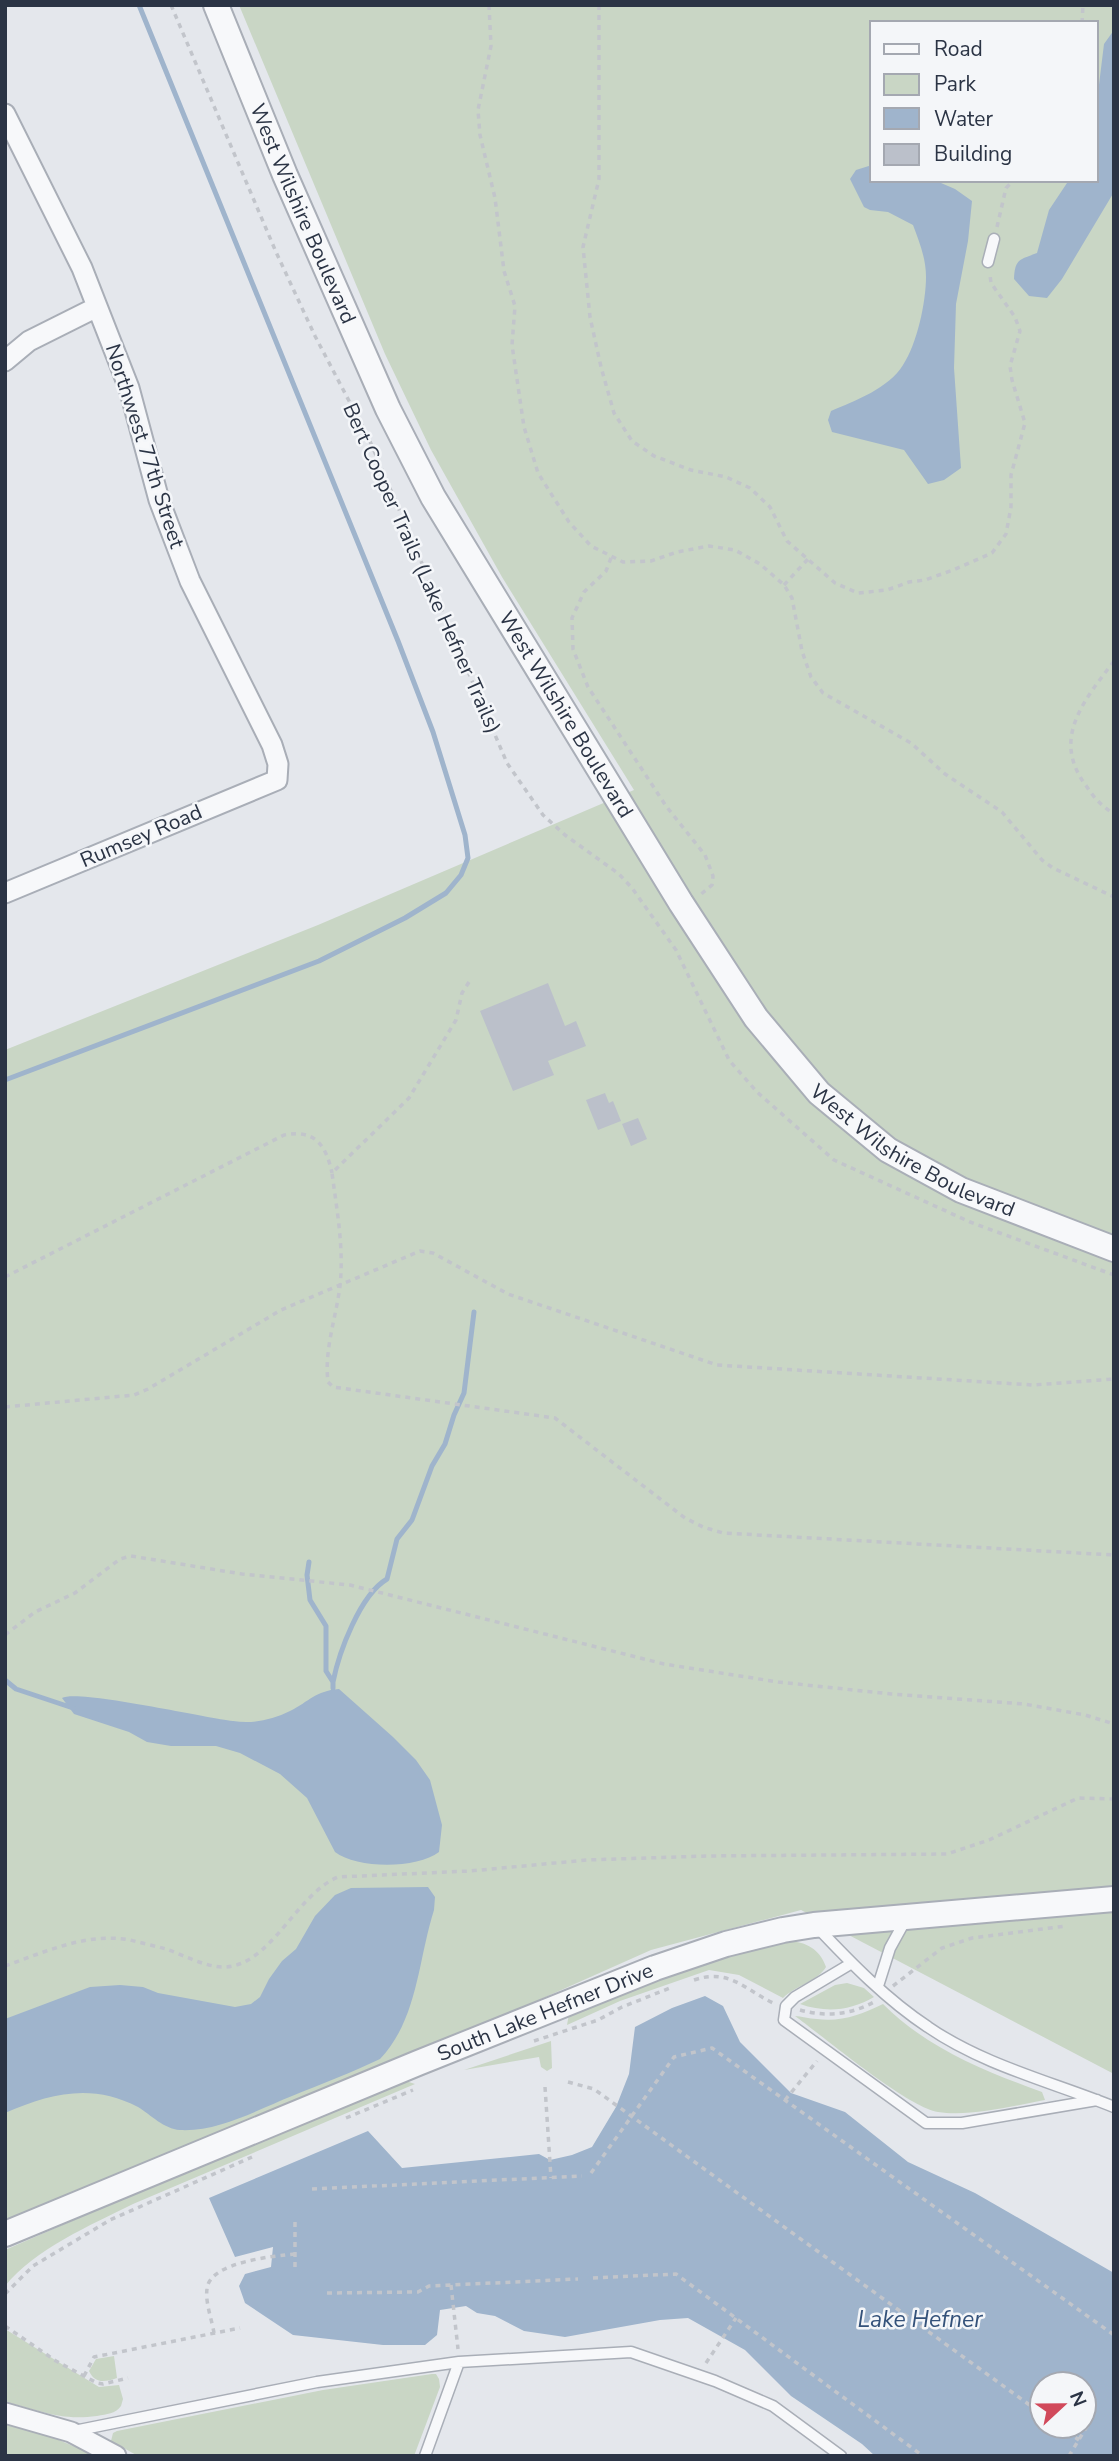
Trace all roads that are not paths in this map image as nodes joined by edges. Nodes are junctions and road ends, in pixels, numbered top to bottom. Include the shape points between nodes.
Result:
1 (216, 5) edge
2 (5, 114) edge
3 (994, 239) road end
4 (988, 262) road end
5 (97, 307) junction
6 (5, 360) edge
7 (277, 780) joint
8 (5, 893) edge
9 (1114, 1250) edge
10 (1114, 1899) edge
11 (909, 1915) junction
12 (814, 1924) junction
13 (852, 1964) junction
14 (878, 1986) junction
15 (1097, 2101) junction
16 (1114, 2107) edge
17 (5, 2234) edge
18 (459, 2362) junction
19 (5, 2413) edge
20 (71, 2432) junction
21 (116, 2456) edge
22 (425, 2456) edge
23 (841, 2456) edge

1 - 9 street, West Wilshire Boulevard via 333,286 433,497 756,1018 820,1093 888,1150 961,1190
2 - 5 street, Northwest 77th Street
3 - 4 lane
5 - 6 street via 29,341
5 - 7 street, Northwest 77th Street via 129,388 159,500 190,581 272,745
7 - 8 street, Rumsey Road
10 - 11 street, South Lake Hefner Drive
11 - 12 street, South Lake Hefner Drive
11 - 14 lane via 896,1934
12 - 13 lane
12 - 17 street, South Lake Hefner Drive via 726,1944 655,1968
13 - 14 lane
13 - 15 lane via 795,1997 786,2006 784,2020 926,2123 962,2123
14 - 15 lane via 947,2039
15 - 16 lane
18 - 20 lane via 317,2382
18 - 22 lane
18 - 23 lane via 631,2352 773,2406
19 - 20 street
20 - 21 street

